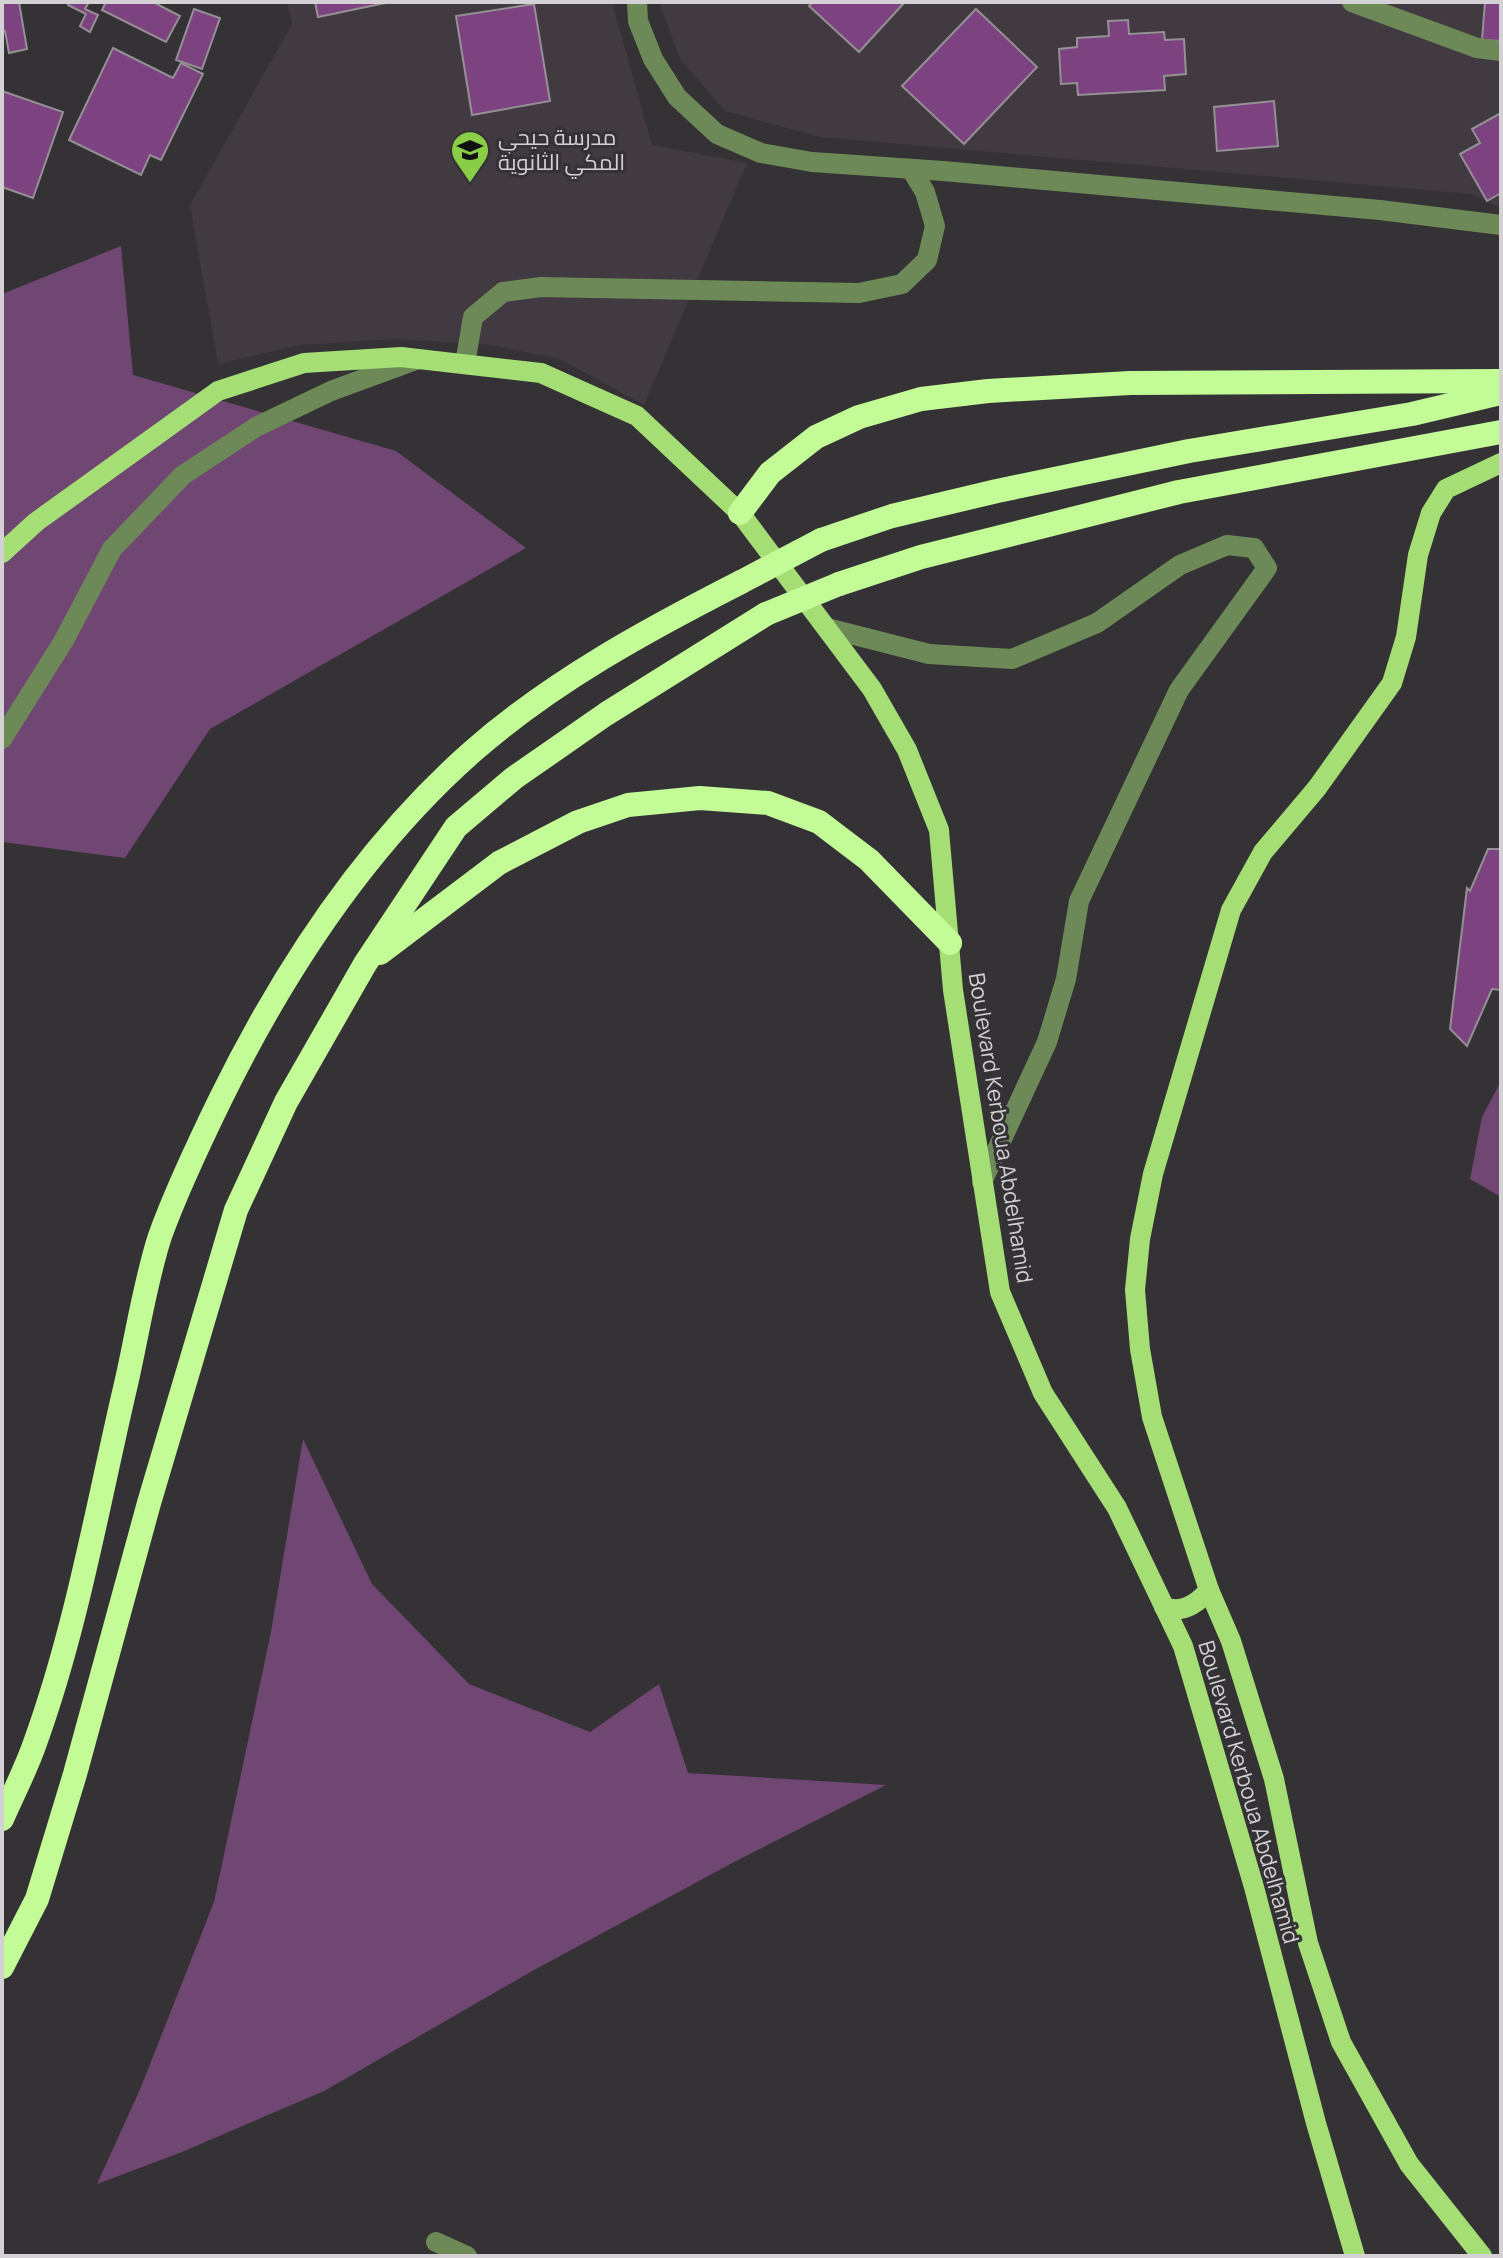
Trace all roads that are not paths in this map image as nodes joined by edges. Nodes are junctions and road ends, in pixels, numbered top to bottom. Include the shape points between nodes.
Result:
1 (637, 2) edge
2 (1352, 2) edge
3 (1501, 51) edge
4 (911, 169) junction
5 (1501, 225) edge
6 (418, 359) junction
7 (465, 364) junction
8 (1501, 381) edge
9 (1501, 393) edge
10 (1501, 432) edge
11 (1501, 463) edge
12 (740, 513) junction
13 (2, 553) edge
14 (827, 628) junction
15 (2, 739) edge
16 (950, 943) junction
17 (365, 964) junction
18 (982, 1182) junction
19 (1209, 1590) junction
20 (1164, 1607) junction
21 (2, 1819) edge
22 (2, 1967) edge
23 (436, 2242) dead end
24 (467, 2256) edge
25 (1355, 2256) edge
26 (1482, 2256) edge

1 - 4 street via 638,21 653,59 677,97 717,134 761,153
2 - 3 street via 1477,48
4 - 5 street
4 - 7 street via 935,226 927,260 902,284 859,293 541,287 503,292 473,317
6 - 7 main road, Boulevard Kerboua Abdelhamid
6 - 13 main road, Boulevard Kerboua Abdelhamid via 304,363 218,391 36,522
6 - 15 street via 331,391 256,427 183,475 112,549 63,642
7 - 12 main road, Boulevard Kerboua Abdelhamid via 541,373 637,416
8 - 12 highway via 1130,383 921,399 859,417 816,437 770,473
9 - 21 highway, bridge via 997,491 892,516 821,540 638,635 541,698 473,751 366,865 305,948 256,1028 199,1143 160,1238 65,1644 35,1744
10 - 17 highway, bridge via 1179,492 921,557 766,614 606,714 514,778 456,827
11 - 19 main road via 1446,489 1431,513 1392,683 1317,788 1263,852 1231,910 1153,1174 1135,1290 1140,1349 1152,1417
12 - 14 main road, Boulevard Kerboua Abdelhamid
14 - 16 main road, Boulevard Kerboua Abdelhamid via 872,689 907,750 939,830
14 - 18 street via 929,654 1012,659 1097,623 1180,565 1227,545 1254,548 1267,568 1179,690 1079,901 1066,979 1047,1042
16 - 17 highway via 869,860 819,822 768,803 700,798 628,805 578,822 499,863
16 - 18 main road, Boulevard Kerboua Abdelhamid
17 - 22 highway via 286,1102 236,1210 37,1899
18 - 20 main road, Boulevard Kerboua Abdelhamid via 1000,1292 1037,1379 1117,1508
19 - 20 main road via 1192,1606 1173,1611
19 - 26 main road via 1231,1641 1274,1779 1308,1943 1341,2042 1409,2164
20 - 25 main road, Boulevard Kerboua Abdelhamid via 1183,1646 1209,1731
23 - 24 street

